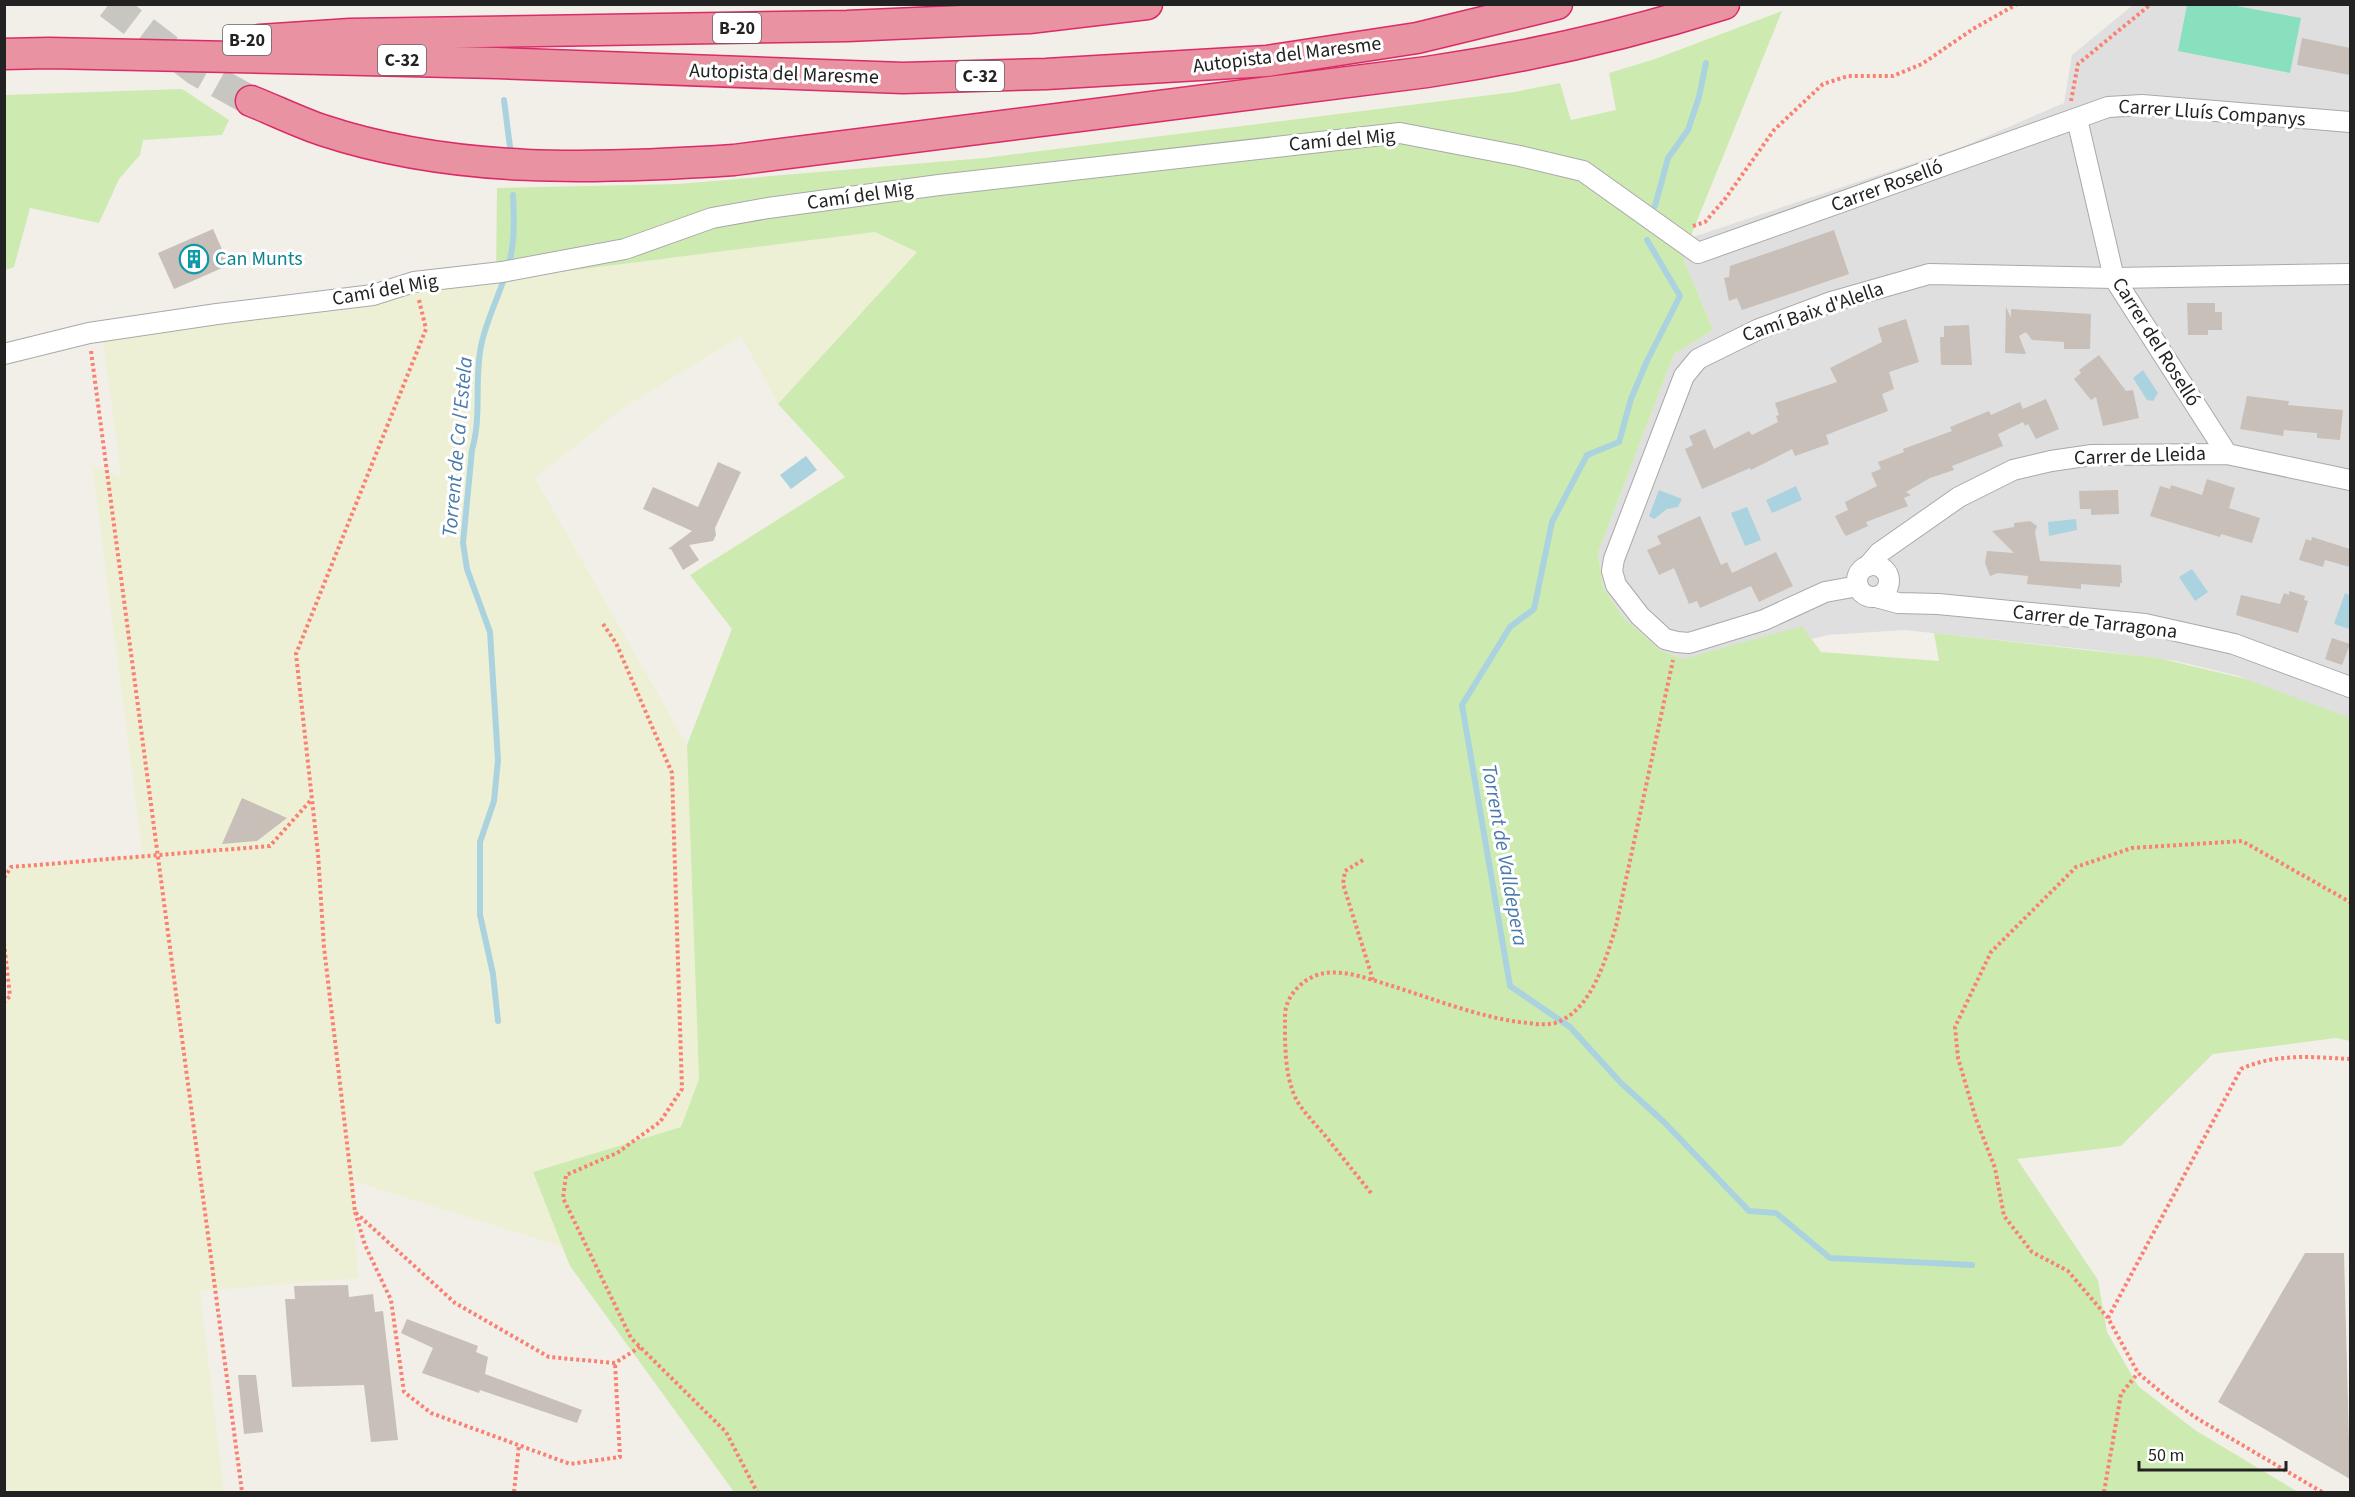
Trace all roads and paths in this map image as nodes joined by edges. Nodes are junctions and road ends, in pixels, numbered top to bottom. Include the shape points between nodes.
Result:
1 (1147, 4) edge
2 (1557, 4) edge
3 (1724, 4) edge
4 (2017, 4) edge
5 (2151, 4) edge
6 (50, 52) junction
7 (4, 54) edge
8 (1207, 66) junction
9 (1427, 72) junction
10 (251, 100) tunnel mouth
11 (2072, 121) junction
12 (2350, 123) edge
13 (1671, 234) junction
14 (1698, 253) joint
15 (2350, 274) edge
16 (2114, 278) junction
17 (414, 282) junction
18 (89, 333) junction
19 (4, 354) edge
20 (2227, 454) junction
21 (2350, 480) edge
22 (1910, 533) junction
23 (1868, 566) junction
24 (1888, 577) junction
25 (1858, 586) junction
26 (1876, 597) junction
27 (1938, 604) junction
28 (603, 624) dead end
29 (1677, 642) junction
30 (2350, 687) edge
31 (312, 799) junction
32 (158, 855) junction
33 (1363, 860) dead end
34 (4, 878) edge
35 (2350, 902) edge
36 (4, 943) edge
37 (1373, 981) junction
38 (4, 1002) edge
39 (2350, 1059) edge
40 (1371, 1193) dead end
41 (355, 1212) junction
42 (2108, 1318) junction
43 (640, 1347) junction
44 (615, 1363) junction
45 (2139, 1372) junction
46 (519, 1445) junction
47 (242, 1492) edge
48 (514, 1492) edge
49 (757, 1492) edge
50 (2104, 1492) edge
51 (2322, 1492) edge

1 - 6 highway, B-20 via 1029,18 858,26 350,34
2 - 8 highway, Autopista del Maresme / C-32 via 1417,38
3 - 9 highway via 1593,41
4 - 13 path via 1922,64 1893,76 1848,76 1822,84 1774,129 1705,222
5 - 11 path via 2078,64
6 - 7 highway, Autopista del Maresme / C-32
6 - 8 highway, Autopista del Maresme / C-32 via 903,78
8 - 9 highway
9 - 10 highway via 859,146 637,167 486,162 411,152 322,130
11 - 12 street, Carrer Lluís Companys via 2124,105
11 - 14 street, Carrer Roselló
11 - 16 street, Carrer del Roselló
13 - 14 street, Camí del Mig
13 - 17 street, Camí del Mig via 1583,171 1400,133 768,208 712,218 625,249 502,272
15 - 16 street, Camí Baix d'Alella
16 - 20 street, Carrer del Roselló
16 - 29 street, Camí Baix d'Alella via 1929,274 1810,309 1748,333 1698,360 1684,376 1612,571 1616,585 1640,615 1665,639
17 - 18 street, Camí del Mig via 374,295
17 - 31 path via 426,329 296,654
18 - 19 street, Camí del Mig
18 - 32 path
20 - 21 street, Carrer de Lleida
20 - 22 street, Carrer de Lleida via 2092,454 2013,470 1959,497
22 - 23 street, Carrer de Lleida via 1879,553
22 - 24 street, Carrer de Lleida
23 - 24 street via 1879,566
23 - 25 street via 1858,576
24 - 26 street via 1885,593
24 - 27 street, Carrer de Tarragona
25 - 26 street via 1863,594
25 - 29 street via 1825,592 1764,620 1689,643
26 - 27 street, Carrer de Tarragona via 1898,603
27 - 30 street, Carrer de Tarragona via 2145,624 2234,644
28 - 43 path via 616,643 672,773 682,1089 660,1122 617,1153 566,1175 563,1198 631,1338
29 - 37 path via 1616,926 1597,976 1575,1011 1552,1024 1498,1019
31 - 32 path via 270,846
31 - 41 path via 324,947
32 - 34 path via 11,867
32 - 47 path
33 - 37 path via 1345,871 1343,884
35 - 42 path via 2242,841 2132,848 2076,867 1991,952 1955,1027 1958,1058 1995,1168 2004,1216 2032,1252 2068,1271
36 - 38 path via 10,996
37 - 40 path via 1327,973 1302,983 1285,1009 1284,1055 1297,1100
39 - 42 path via 2298,1056 2259,1061 2241,1069
41 - 44 path via 455,1303 549,1357
41 - 46 path via 365,1245 391,1300 404,1392 431,1413
42 - 45 path
43 - 44 path
43 - 49 path via 726,1432
44 - 46 path via 620,1457 570,1464
45 - 50 path via 2121,1394
45 - 51 path via 2198,1419
46 - 48 path

